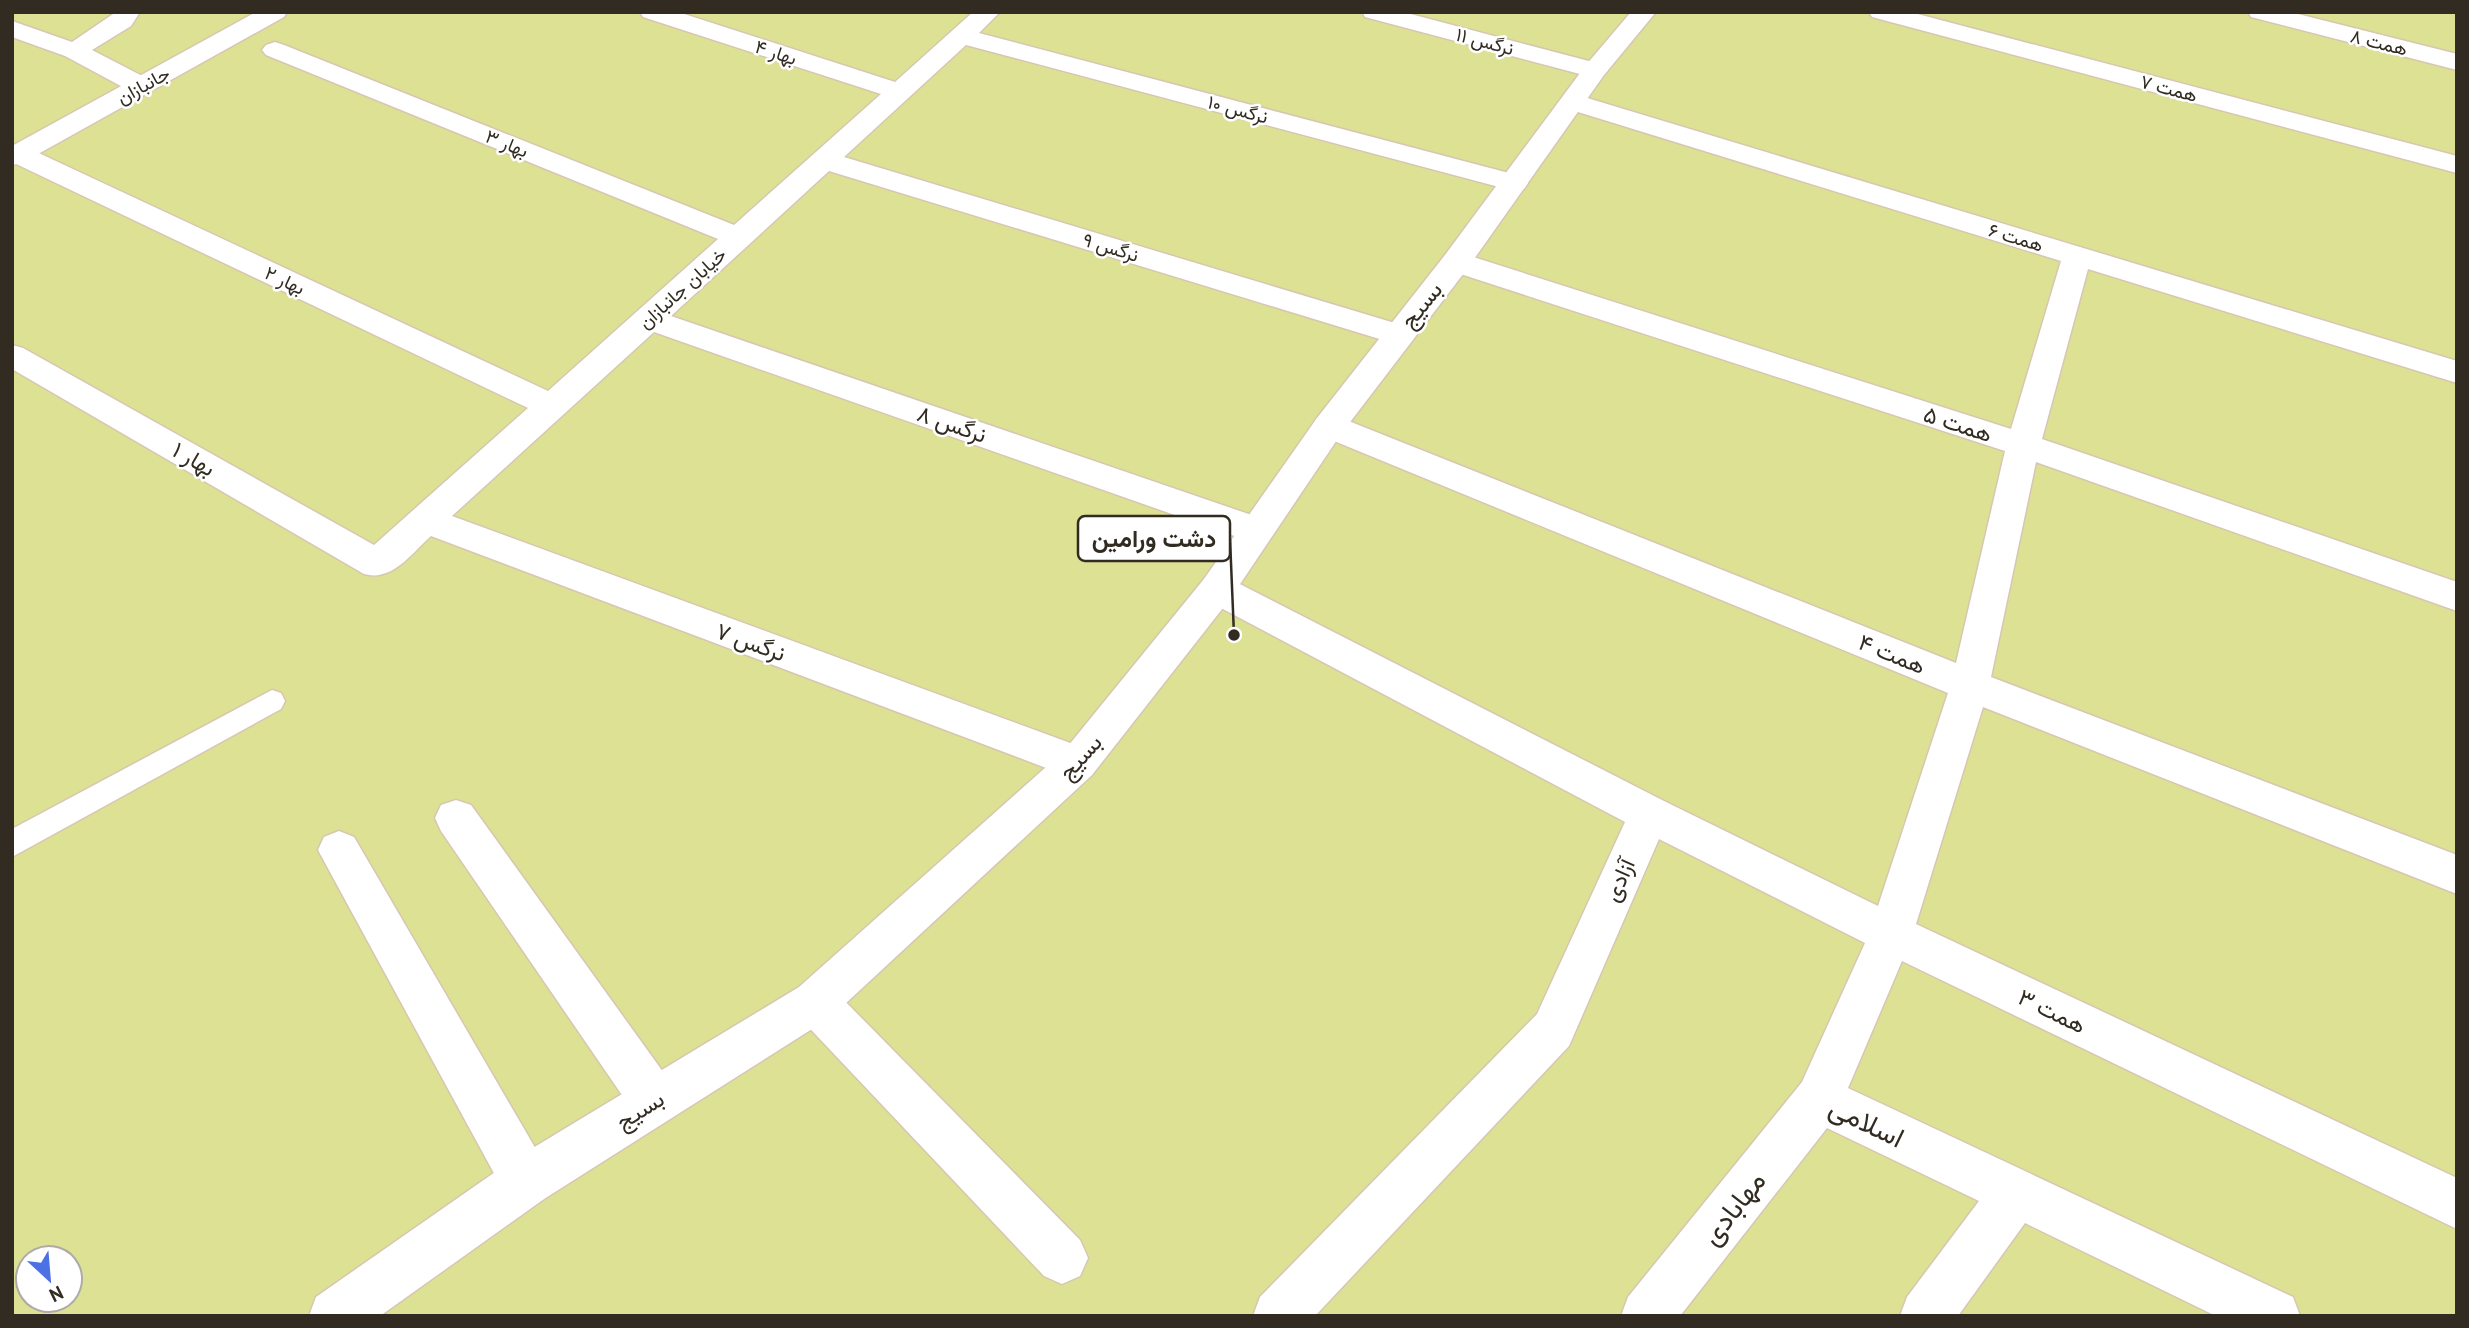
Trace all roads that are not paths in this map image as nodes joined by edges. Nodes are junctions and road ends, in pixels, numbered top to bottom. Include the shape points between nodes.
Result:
1 (128, 12) edge
2 (275, 12) edge
3 (652, 12) edge
4 (988, 12) edge
5 (1374, 12) edge
6 (1644, 12) edge
7 (1881, 12) edge
8 (2260, 12) edge
9 (12, 27) edge
10 (962, 36) junction
11 (275, 50) dead end
12 (74, 51) junction
13 (2457, 62) edge
14 (141, 86) junction
15 (1585, 86) junction
16 (900, 92) junction
17 (15, 155) edge
18 (824, 160) junction
19 (2457, 165) edge
20 (1514, 183) junction
21 (738, 237) junction
22 (2077, 256) junction
23 (1456, 262) junction
24 (648, 319) junction
25 (1397, 334) junction
26 (12, 355) edge
27 (2457, 372) edge
28 (552, 405) junction
29 (1329, 426) junction
30 (2023, 445) junction
31 (425, 520) junction
32 (1256, 530) junction
33 (377, 564) joint
34 (1217, 589) junction
35 (2457, 597) edge
36 (1970, 685) junction
37 (272, 701) dead end
38 (1077, 763) junction
39 (1649, 814) junction
40 (456, 818) dead end
41 (12, 844) edge
42 (339, 850) dead end
43 (2457, 875) edge
44 (1891, 934) junction
45 (815, 1002) junction
46 (654, 1100) junction
47 (1819, 1100) junction
48 (526, 1181) junction
49 (2016, 1193) junction
50 (2457, 1204) edge
51 (1062, 1258) dead end
52 (335, 1316) edge
53 (1279, 1316) edge
54 (1647, 1316) edge
55 (1926, 1316) edge
56 (2274, 1316) edge

1 - 12 street via 122,21
2 - 14 street, جانبازان
3 - 16 street, بهار ۴
4 - 10 street, خیابان جانبازان
5 - 15 street, نرگس ۱۱
6 - 15 street, بسیج
7 - 19 street, همت ۷
8 - 13 street, همت ۸
9 - 12 street
10 - 16 street, خیابان جانبازان
10 - 20 street, نرگس ۱۰
11 - 21 street, بهار ۳
12 - 14 street
14 - 17 street, جانبازان
15 - 20 street, بسیج
15 - 22 street, همت ۶
16 - 18 street, خیابان جانبازان
17 - 28 street, بهار ۲
18 - 21 street, خیابان جانبازان
18 - 25 street, نرگس ۹
20 - 23 street, بسیج
21 - 24 street, خیابان جانبازان
22 - 27 street, همت ۶
22 - 30 street, اسلامی
23 - 25 street, بسیج
23 - 30 street, همت ۵
24 - 28 street, خیابان جانبازان
24 - 32 street, نرگس ۸
25 - 29 street, بسیج
26 - 33 street, بهار ۱
28 - 31 street, خیابان جانبازان
29 - 32 street, بسیج
29 - 36 street, همت ۴
30 - 35 street, همت ۵
30 - 36 street, اسلامی
31 - 33 street, خیابان جانبازان
31 - 38 street, نرگس ۷
32 - 34 street, بسیج
34 - 38 street, بسیج
34 - 39 street
36 - 43 street, همت ۴
36 - 44 street, اسلامی
37 - 41 lane
38 - 45 street, بسیج
39 - 44 street, همت ۳
39 - 53 street, آزادی via 1553,1030
40 - 46 street
42 - 48 street
44 - 47 street, اسلامی
44 - 50 street, همت ۳
45 - 46 street, بسیج
45 - 51 street
46 - 48 street, بسیج
47 - 49 street, اسلامی
47 - 54 street, مهابادی
48 - 52 street, بسیج
49 - 55 street
49 - 56 street, اسلامی

